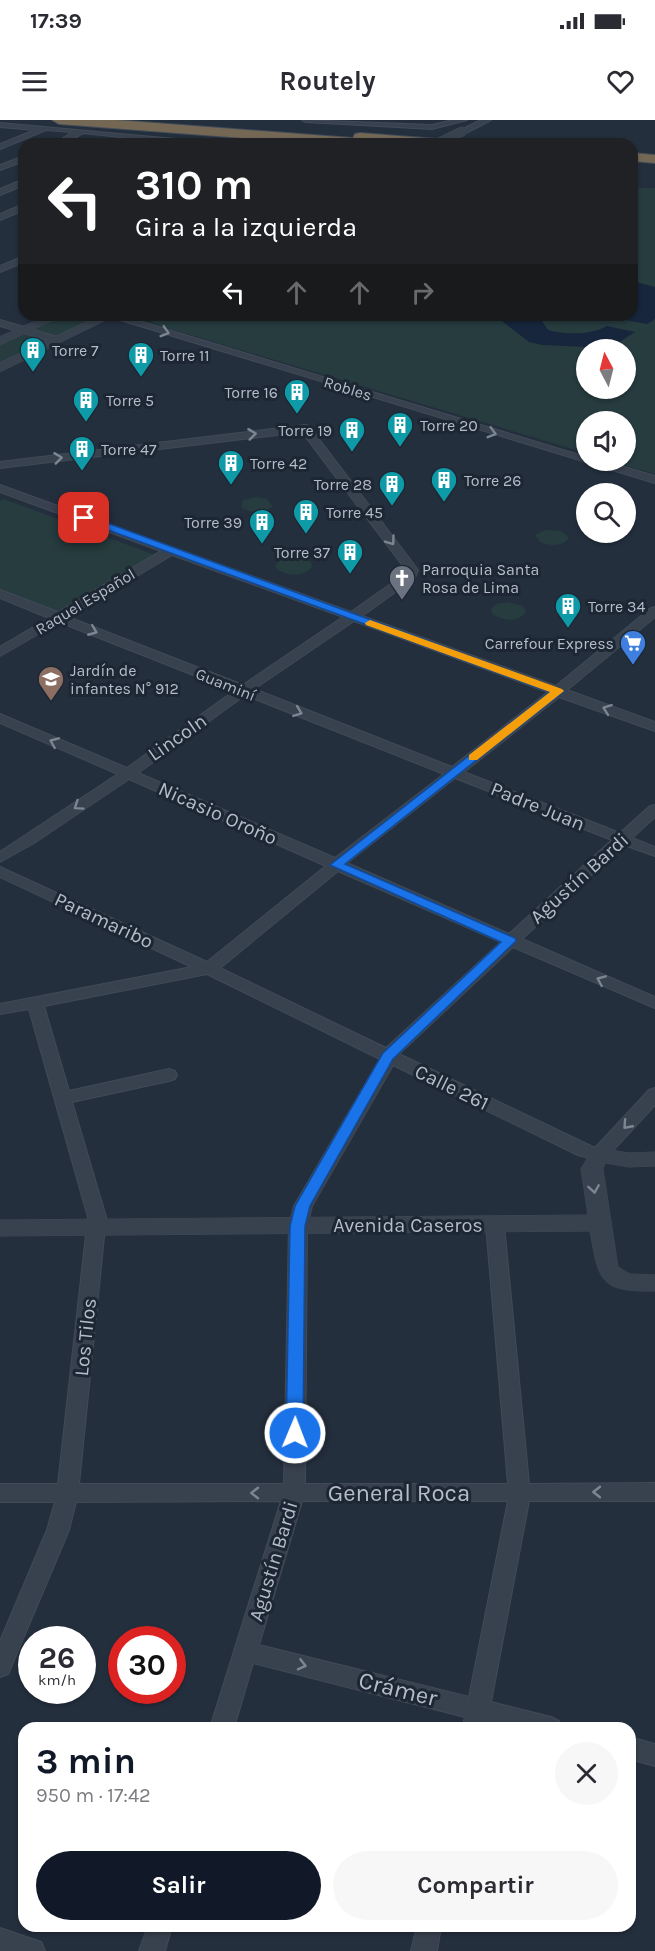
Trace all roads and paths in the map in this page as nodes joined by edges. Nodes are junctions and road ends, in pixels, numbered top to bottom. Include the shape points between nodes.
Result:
1 (59, 120) edge
2 (133, 120) edge
3 (306, 120) edge
4 (463, 120) edge
5 (487, 120) edge
6 (150, 121) edge
7 (0, 125) edge
8 (45, 127) junction
9 (82, 131) junction
10 (127, 136) junction
11 (20, 138) edge
12 (69, 138) edge
13 (124, 138) edge
14 (144, 138) edge
15 (299, 138) edge
16 (372, 138) edge
17 (448, 138) edge
18 (18, 139) edge
19 (0, 147) edge
20 (638, 158) edge
21 (655, 159) edge
22 (18, 160) edge
23 (638, 163) edge
24 (655, 164) edge
25 (0, 168) edge
26 (18, 184) edge
27 (0, 192) edge
28 (14, 202) edge
29 (0, 217) edge
30 (0, 256) edge
31 (18, 261) edge
32 (18, 263) edge
33 (0, 269) edge
34 (45, 321) edge
35 (97, 321) edge
36 (129, 321) edge
37 (0, 323) edge
38 (25, 330) junction
39 (58, 340) junction
40 (0, 341) edge
41 (0, 368) edge
42 (576, 457) edge
43 (0, 465) edge
44 (624, 471) edge
45 (655, 480) edge
46 (2, 490) edge
47 (171, 550) junction
48 (0, 594) edge
49 (655, 611) edge
50 (58, 617) junction
51 (355, 617) junction
52 (641, 623) junction
53 (655, 627) edge
54 (0, 652) edge
55 (243, 691) junction
56 (558, 691) junction
57 (0, 718) edge
58 (655, 727) edge
59 (453, 772) junction
60 (126, 773) junction
61 (655, 808) edge
62 (622, 839) junction
63 (655, 852) edge
64 (0, 858) edge
65 (336, 865) junction
66 (0, 871) edge
67 (510, 941) junction
68 (209, 969) junction
69 (35, 1003) junction
70 (655, 1003) edge
71 (0, 1010) edge
72 (388, 1056) junction
73 (168, 1076) dead end
74 (655, 1094) edge
75 (62, 1098) junction
76 (599, 1155) junction
77 (655, 1159) edge
78 (599, 1224) junction
79 (495, 1225) junction
80 (298, 1226) junction
81 (98, 1227) junction
82 (0, 1228) edge
83 (655, 1283) edge
84 (68, 1492) junction
85 (655, 1492) edge
86 (0, 1493) edge
87 (519, 1493) junction
88 (294, 1494) junction
89 (245, 1651) junction
90 (0, 1666) edge
91 (476, 1719) edge
92 (224, 1722) edge
93 (501, 1722) edge
94 (636, 1750) edge
95 (655, 1755) edge
96 (158, 1932) edge
97 (428, 1932) edge
98 (0, 1941) edge
99 (32, 1951) edge
100 (152, 1951) edge
101 (424, 1951) edge

1 - 15 highway
2 - 6 highway
3 - 4 street via 421,127
5 - 17 street, bridge
6 - 16 highway
7 - 8 street
8 - 9 street
8 - 11 street
9 - 10 street
9 - 12 street
10 - 13 street
10 - 14 street
18 - 19 street
20 - 21 highway
22 - 25 street
23 - 24 highway
26 - 27 street
28 - 29 street
30 - 31 street
32 - 33 street
34 - 38 street
35 - 39 street
36 -> 42 street, Robles
37 - 38 street
38 - 39 street
38 - 40 street
39 - 41 street
43 -> 51 street, Lincoln via 305,428 412,570
44 - 45 street, Robles
46 - 47 street
47 - 50 street, Raquel Español
47 - 51 street
48 - 50 street, Guaminí
49 - 52 street
50 - 54 street, Raquel Español
50 -> 55 street, Guaminí
51 - 55 street, Lincoln
51 - 56 street
52 - 53 street
52 - 56 street
55 -> 59 street, Guaminí
55 - 60 street, Lincoln
58 -> 56 street
56 - 59 street
60 -> 57 street, Nicasio Oroño
59 - 62 street, Padre Juan
59 - 65 street
60 -> 64 street, Lincoln
60 - 65 street, Nicasio Oroño
61 - 62 street, Agustín Bardi
62 - 63 street, Padre Juan
62 - 67 street, Agustín Bardi
65 - 67 street, Nicasio Oroño
65 - 68 street
66 - 68 street, Paramaribo
70 -> 67 street, Nicasio Oroño
67 - 72 street, Agustín Bardi
68 - 69 street
68 - 72 street, Calle 261
69 - 71 street
69 - 75 street, Los Tilos
72 - 76 street, Calle 261 via 574,1147
72 - 80 street, Agustín Bardi via 303,1206
73 - 75 street
74 -> 76 street
75 - 81 street, Los Tilos
76 - 77 street
76 -> 78 street via 592,1170
78 - 79 street, Avenida Caseros
78 - 83 street via 608,1270 623,1281
79 - 80 street, Avenida Caseros
79 - 87 street
80 - 81 street, Avenida Caseros
80 - 88 street, Agustín Bardi
81 - 82 street, Avenida Caseros
81 - 84 street, Los Tilos
84 - 86 street, General Roca
88 -> 84 street, General Roca
84 - 90 street, Los Tilos via 58,1530
85 -> 87 street, General Roca
87 - 88 street, General Roca
87 - 91 street
88 - 89 street, Agustín Bardi
89 -> 91 street, Crámer
89 - 92 street, Agustín Bardi
91 - 93 street, Crámer
94 - 95 street
96 - 100 street
97 - 101 street
98 - 99 street

